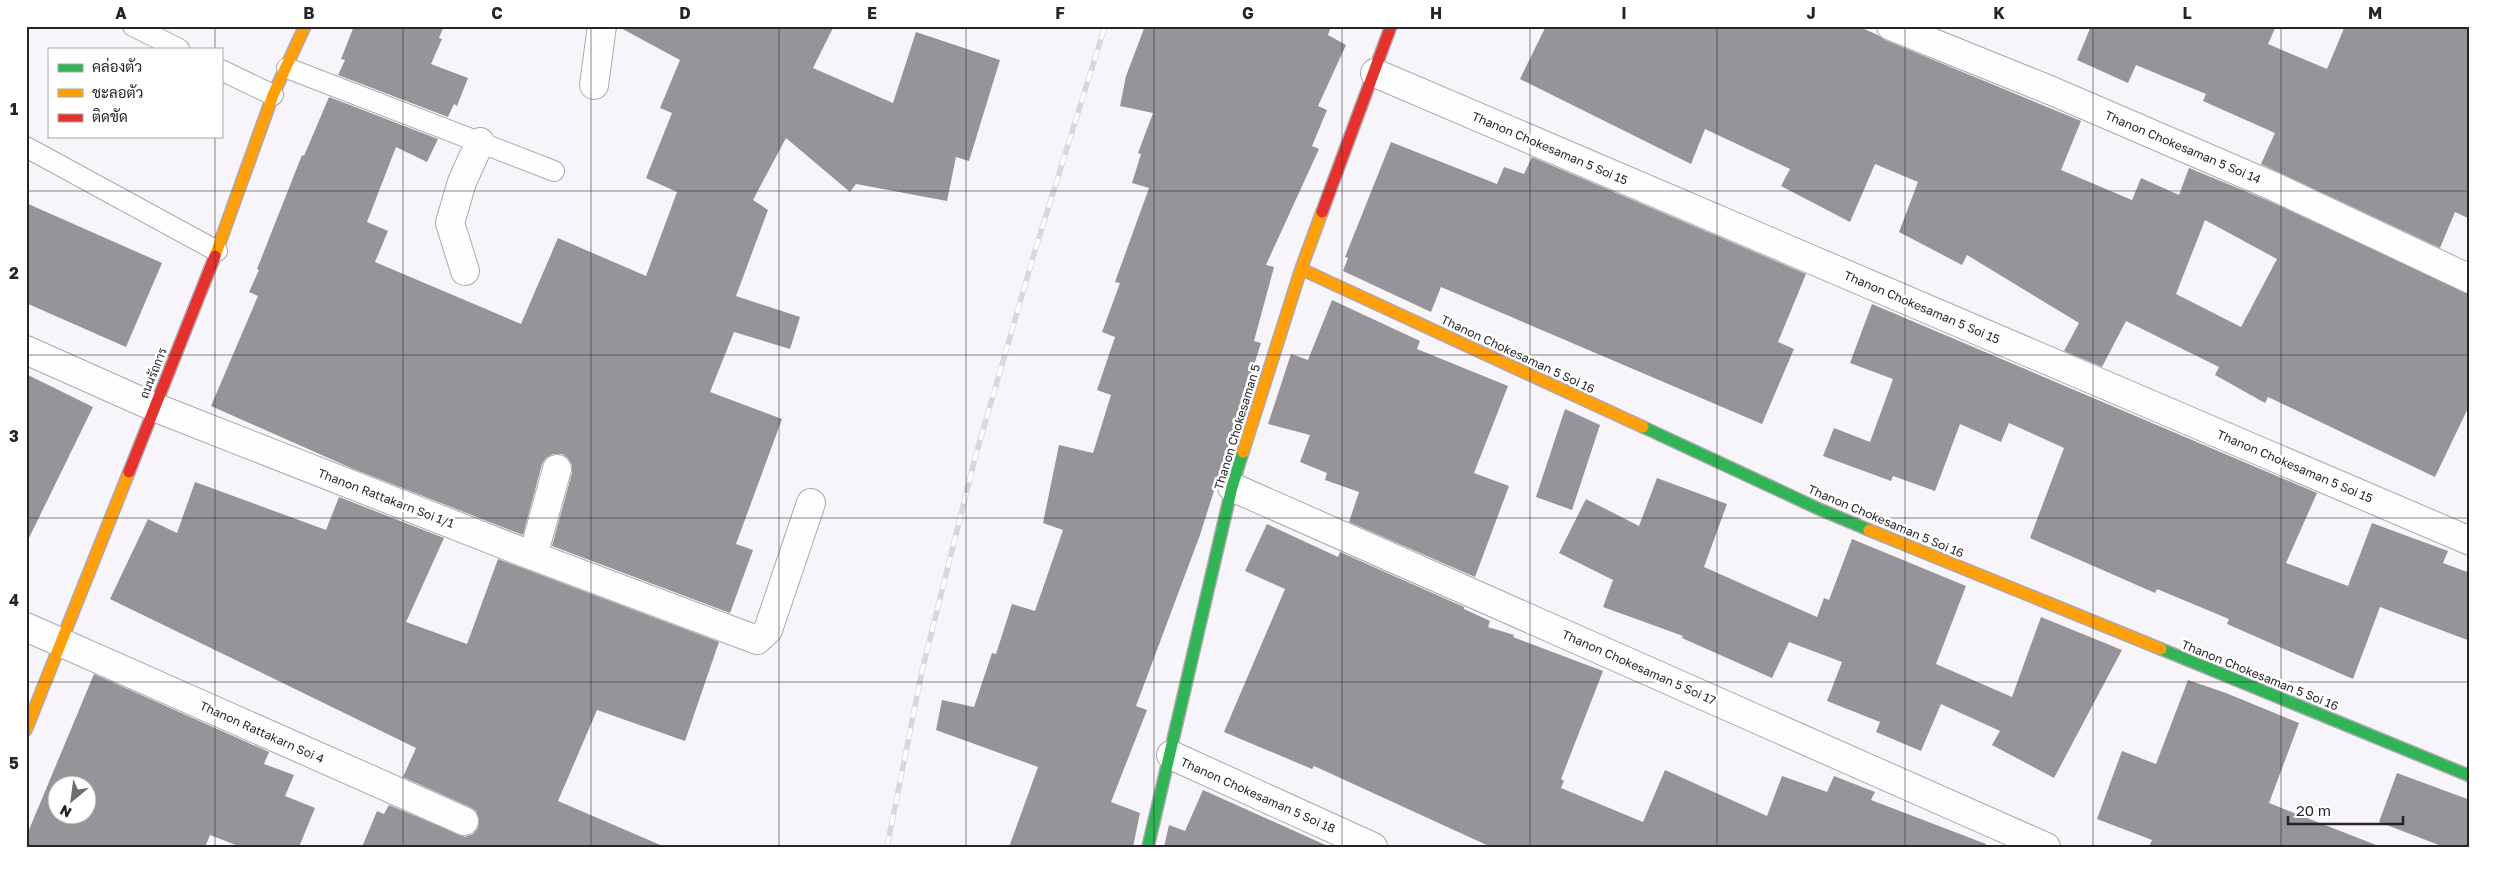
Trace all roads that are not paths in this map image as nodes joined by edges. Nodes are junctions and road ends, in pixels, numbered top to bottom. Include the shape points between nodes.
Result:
1 (133, 26) edge
2 (306, 26) edge
3 (602, 26) edge
4 (1391, 26) edge
5 (1891, 26) edge
6 (177, 48) edge
7 (287, 68) junction
8 (222, 70) edge
9 (1375, 73) junction
10 (594, 84) dead end
11 (273, 95) junction
12 (480, 142) junction
13 (26, 147) edge
14 (554, 171) dead end
15 (217, 251) junction
16 (1301, 269) junction
17 (465, 271) dead end
18 (2470, 279) edge
19 (26, 350) edge
20 (154, 407) junction
21 (557, 469) dead end
22 (1232, 487) junction
23 (811, 503) dead end
24 (2470, 540) edge
25 (533, 556) junction
26 (26, 627) edge
27 (61, 642) junction
28 (26, 730) edge
29 (1171, 755) junction
30 (2470, 776) edge
31 (464, 822) dead end
32 (1148, 847) edge
33 (1373, 847) edge
34 (2046, 847) edge

1 - 6 lane
2 - 7 street, ถนนรัถการ
3 - 10 street
4 - 9 street, Thanon Chokesaman 5
5 - 18 street, Thanon Chokesaman 5 Soi 14 via 2276,187
7 - 11 street, ถนนรัถการ
7 - 12 lane
8 - 11 lane
9 - 16 street, Thanon Chokesaman 5
9 - 24 street, Thanon Chokesaman 5 Soi 15
11 - 15 street, ถนนรัถการ
12 - 14 lane
12 - 17 street via 462,182 450,223
13 - 15 lane
15 - 20 street, ถนนรัถการ
16 - 22 street, Thanon Chokesaman 5
16 - 30 street, Thanon Chokesaman 5 Soi 16 via 1819,509
19 - 20 street, Thanon Rattakarn Soi 1/1
20 - 25 street, Thanon Rattakarn Soi 1/1
20 - 27 street, ถนนรัถการ
21 - 25 street
22 - 29 street, Thanon Chokesaman 5
22 - 34 street, Thanon Chokesaman 5 Soi 17
23 - 25 street, Thanon Rattakarn Soi 1/1 via 768,630 757,640
26 - 27 street, Thanon Rattakarn Soi 4
27 - 28 street, ถนนรัถการ
27 - 31 street, Thanon Rattakarn Soi 4
29 - 32 street, Thanon Chokesaman 5
29 - 33 street, Thanon Chokesaman 5 Soi 18

